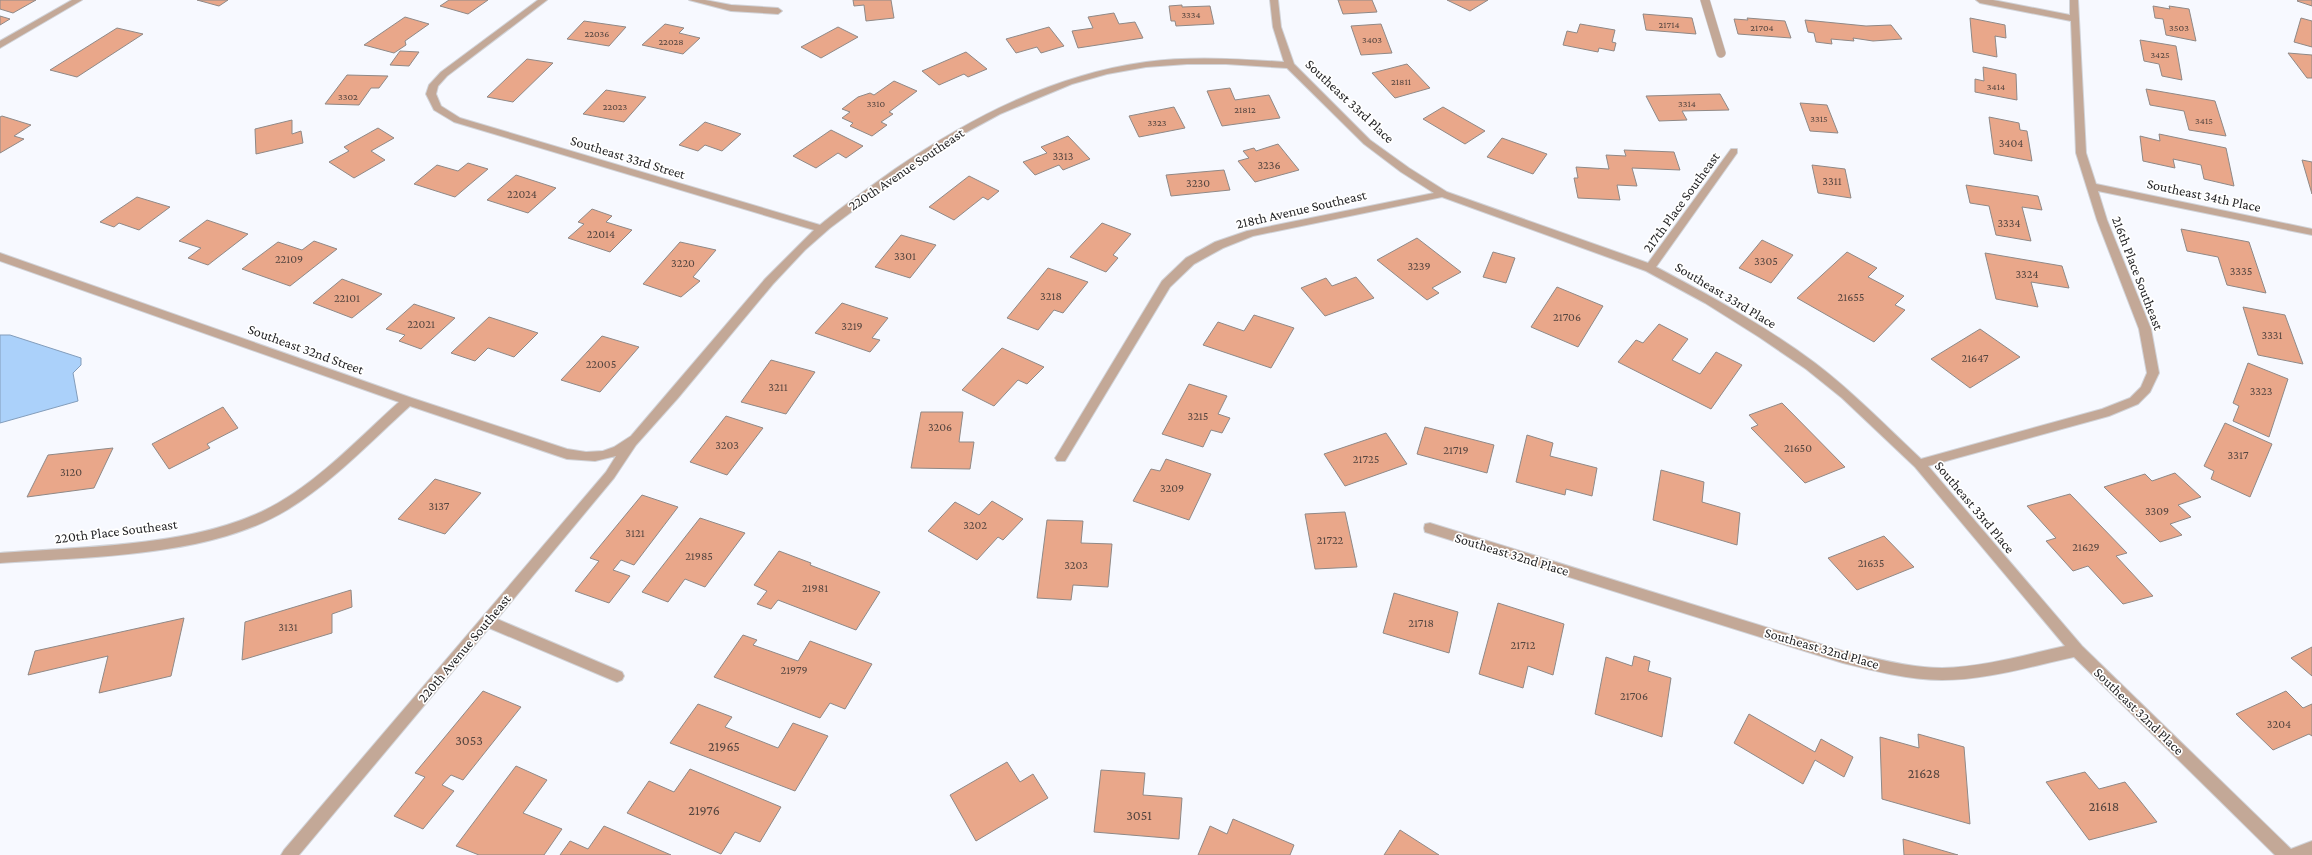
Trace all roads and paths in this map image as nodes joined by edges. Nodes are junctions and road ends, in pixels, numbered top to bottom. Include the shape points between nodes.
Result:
1 (78, 0) edge
2 (543, 0) edge
3 (694, 0) edge
4 (1274, 0) edge
5 (1704, 0) edge
6 (1980, 0) edge
7 (2074, 0) edge
8 (778, 11) dead end
9 (2076, 19) junction
10 (0, 45) edge
11 (1721, 53) dead end
12 (1290, 65) junction
13 (1734, 151) dead end
14 (2091, 186) junction
15 (1443, 194) junction
16 (821, 229) junction
17 (2312, 232) edge
18 (0, 256) edge
19 (1650, 268) junction
20 (408, 401) junction
21 (635, 439) junction
22 (604, 456) joint
23 (1061, 458) dead end
24 (1919, 464) junction
25 (1430, 528) dead end
26 (0, 558) edge
27 (488, 621) junction
28 (2077, 650) junction
29 (617, 676) dead end
30 (2312, 849) edge
31 (289, 855) edge
32 (2286, 855) edge
33 (2295, 855) edge

1 - 10 street
2 - 16 street, Southeast 33rd Street via 444,74 434,85 431,94 437,108 457,120
3 - 8 street via 731,8
4 - 12 street via 1277,27
5 - 11 lane
6 - 9 street
7 - 9 street, 216th Place Southeast
9 - 14 street, 216th Place Southeast via 2081,153
12 - 15 street, Southeast 33rd Place via 1367,142
12 - 16 street, 220th Avenue Southeast via 1186,61 1093,75 1050,88 1001,109 928,151
13 - 19 street, 217th Place Southeast
14 - 17 street, Southeast 34th Place
14 - 24 street, 216th Place Southeast via 2145,329 2153,373 2146,389 2134,401 2105,413
15 - 19 street, Southeast 33rd Place
15 - 23 street, 218th Avenue Southeast via 1251,233 1219,244 1190,261 1166,284
16 - 21 street, 220th Avenue Southeast via 788,261
18 - 20 street, Southeast 32nd Street
19 - 24 street, Southeast 33rd Place via 1709,300 1810,366 1846,395
20 - 22 street, Southeast 32nd Street via 567,454 588,458
20 - 26 street, 220th Place Southeast via 313,484 282,507 253,520 215,533 149,546
21 - 22 street, 220th Avenue Southeast via 620,450
21 - 27 street, 220th Avenue Southeast via 610,475
24 - 28 street, Southeast 33rd Place
25 - 28 street, Southeast 32nd Place via 1842,657 1885,666 1941,674 1965,672
27 - 29 street
27 - 31 street, 220th Avenue Southeast
28 - 32 street, Southeast 32nd Place
30 - 33 street

